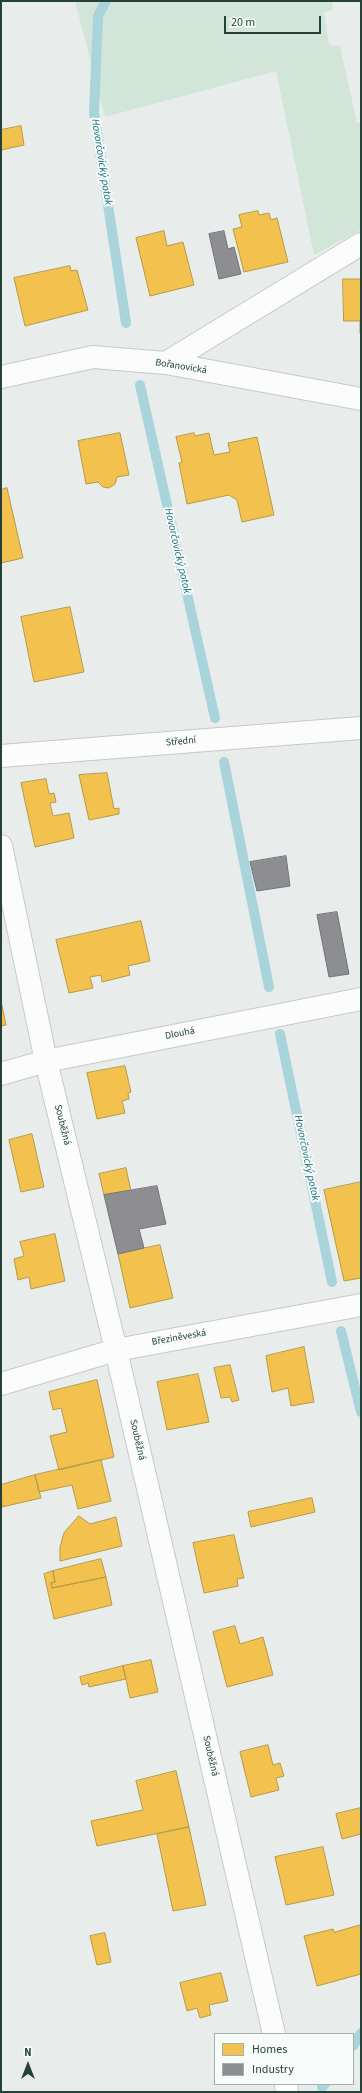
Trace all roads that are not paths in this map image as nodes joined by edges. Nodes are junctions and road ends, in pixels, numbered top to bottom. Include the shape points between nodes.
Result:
1 (361, 244) edge
2 (166, 363) junction
3 (1, 377) edge
4 (361, 399) edge
5 (361, 728) edge
6 (1, 756) edge
7 (1, 846) edge
8 (361, 999) edge
9 (46, 1061) junction
10 (1, 1074) edge
11 (361, 1305) edge
12 (116, 1350) junction
13 (1, 1384) edge
14 (274, 2033) edge

1 - 2 street
2 - 3 street, Bořanovická via 94,358
2 - 4 street, Bořanovická
5 - 6 street, Střední
7 - 9 street, Souběžná
8 - 9 street, Dlouhá
9 - 10 street, Dlouhá
9 - 12 street, Souběžná
11 - 12 street, Březiněveská
12 - 13 street, Březiněveská
12 - 14 street, Souběžná

